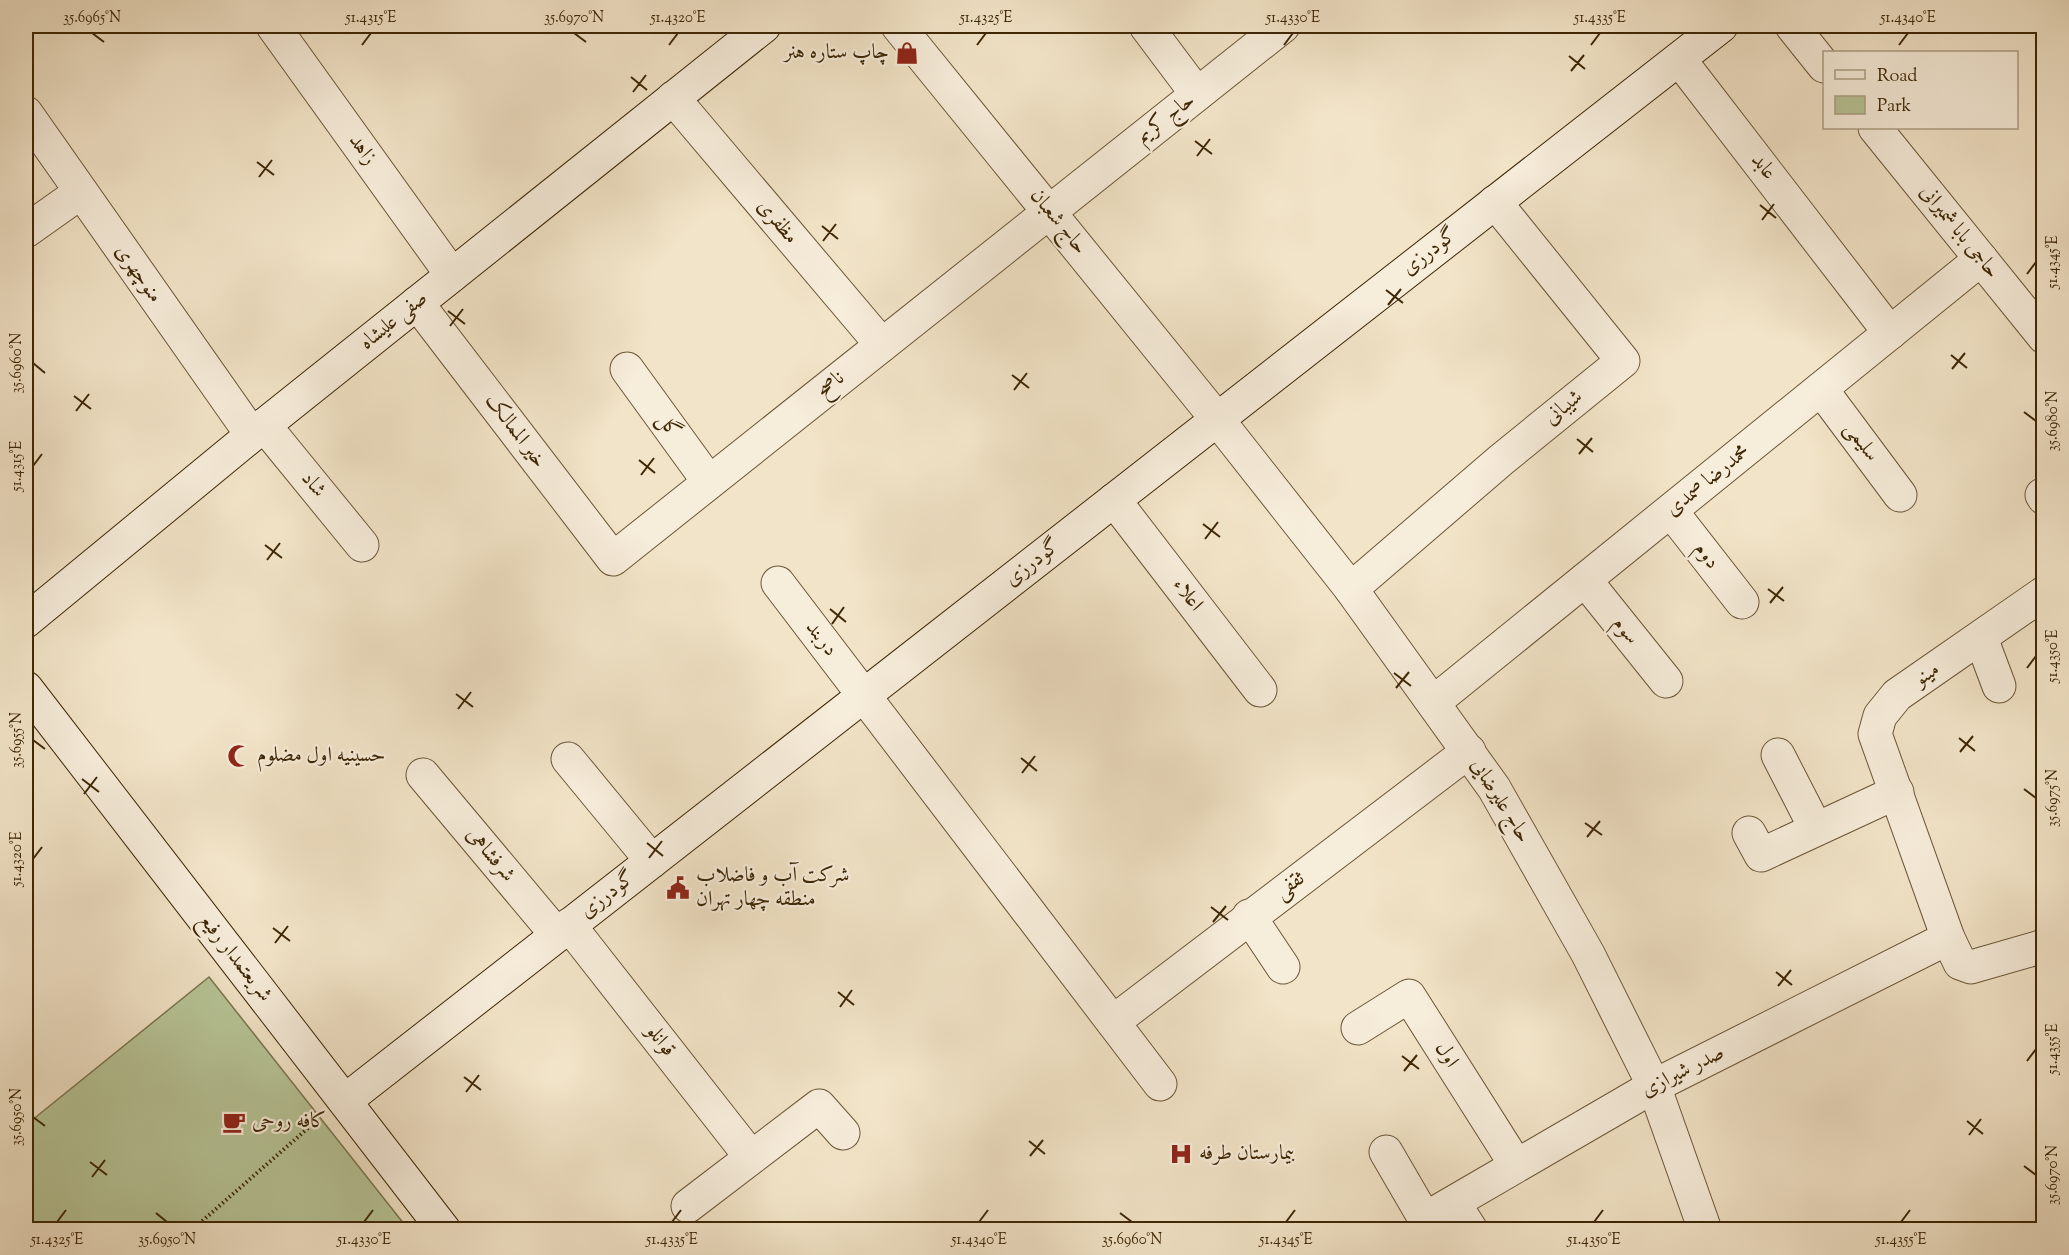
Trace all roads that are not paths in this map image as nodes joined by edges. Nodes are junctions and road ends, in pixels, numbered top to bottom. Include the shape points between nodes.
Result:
1 (273, 26) edge
2 (898, 26) edge
3 (1146, 26) edge
4 (1283, 26) edge
5 (1721, 26) edge
6 (1792, 26) edge
7 (756, 28) edge
8 (1679, 59) junction
9 (1823, 65) edge
10 (1197, 94) junction
11 (673, 99) junction
12 (26, 113) edge
13 (1876, 129) edge
14 (81, 192) junction
15 (1495, 202) junction
16 (1049, 212) junction
17 (26, 231) edge
18 (1981, 259) junction
19 (452, 275) junction
20 (417, 303) junction
21 (1890, 333) junction
22 (2043, 337) edge
23 (882, 345) junction
24 (627, 369) dead end
25 (1821, 389) junction
26 (1218, 419) junction
27 (258, 430) junction
28 (709, 482) junction
29 (1900, 495) dead end
30 (1114, 500) junction
31 (1671, 511) junction
32 (362, 545) dead end
33 (613, 559) joint
34 (1585, 580) junction
35 (778, 583) dead end
36 (1351, 589) junction
37 (2043, 593) edge
38 (1742, 602) dead end
39 (26, 621) edge
40 (1981, 638) junction
41 (1666, 681) dead end
42 (1999, 686) dead end
43 (26, 688) edge
44 (1260, 690) dead end
45 (864, 695) junction
46 (1434, 702) junction
47 (26, 713) edge
48 (64, 740) junction
49 (1469, 751) junction
50 (1778, 755) dead end
51 (568, 759) dead end
52 (423, 775) dead end
53 (1897, 792) junction
54 (1816, 829) junction
55 (1749, 833) dead end
56 (652, 861) junction
57 (1249, 916) junction
58 (563, 930) junction
59 (1948, 938) junction
60 (2043, 946) edge
61 (1284, 968) dead end
62 (1113, 1022) junction
63 (1358, 1028) dead end
64 (1160, 1084) dead end
65 (1653, 1086) junction
66 (346, 1100) junction
67 (843, 1133) dead end
68 (1386, 1152) dead end
69 (751, 1157) junction
70 (1516, 1165) junction
71 (688, 1206) dead end
72 (1463, 1216) edge
73 (444, 1230) edge
74 (1705, 1230) edge

1 - 19 street, زاهد
2 - 16 street, حاج شعبان
3 - 10 street
4 - 10 street, حاج کریم
5 - 8 street, گودرزی
6 - 9 street
7 - 11 street, صفی علیشاه
8 - 15 street, گودرزی
8 - 21 street, عابد
10 - 16 street, حاج کریم
11 - 19 street, صفی علیشاه
11 - 23 street, مظفری
12 - 14 street, منوچهری
13 - 18 street, حاجی بابا شمیرانی
14 - 17 street
14 - 27 street, منوچهری
15 - 26 street, گودرزی
15 - 36 street, شیبانی via 1623,361
16 - 23 street, ناصح
16 - 26 street, حاج شعبان
18 - 21 street, محمدرضا صمدی
18 - 22 street, حاجی بابا شمیرانی
19 - 20 street, صفی علیشاه
20 - 27 street, صفی علیشاه
20 - 33 street, خیر الممالک
21 - 25 street, محمدرضا صمدی
23 - 28 street, ناصح
24 - 28 street, گل
25 - 29 street, سلیمی
25 - 31 street, محمدرضا صمدی
26 - 30 street, گودرزی
26 - 36 street, حاج علیرضایی
27 - 32 street, شاد
27 - 39 street, صفی علیشاه
28 - 33 street, ناصح
30 - 44 street, اعلاء
30 - 45 street, گودرزی
31 - 34 street, محمدرضا صمدی
31 - 38 street, دوم
34 - 41 street, سوم
34 - 46 street, محمدرضا صمدی
35 - 45 street, دربند
36 - 46 street, حاج علیرضایی
37 - 40 street, مینو
40 - 42 street
40 - 53 street, مینو via 1897,695 1880,716 1875,735
43 - 48 street, شریعتمدار رفیع
45 - 56 street, گودرزی
45 - 62 street
46 - 49 street, حاج علیرضایی
47 - 48 street
48 - 66 street, شریعتمدار رفیع
49 - 57 street, ثقفی
49 - 65 street, حاج علیرضایی via 1544,873
50 - 54 street
51 - 56 street
52 - 58 street, شرفشاهی
53 - 54 street
53 - 59 street, مینو
54 - 55 street via 1761,855
56 - 58 street, گودرزی
57 - 61 street
57 - 62 street, ثقفی
58 - 66 street, گودرزی
58 - 69 street, قوانلو
59 - 60 street, مینو via 1960,963 1971,967
59 - 65 street, صدر شیرازی
62 - 64 street
63 - 70 street, اول via 1409,996
65 - 70 street, صدر شیرازی
65 - 74 street, حاج علیرضایی
66 - 73 street, شریعتمدار رفیع
67 - 69 street via 819,1106
68 - 72 street, صدر شیرازی via 1425,1219
69 - 71 street
70 - 72 street, صدر شیرازی

